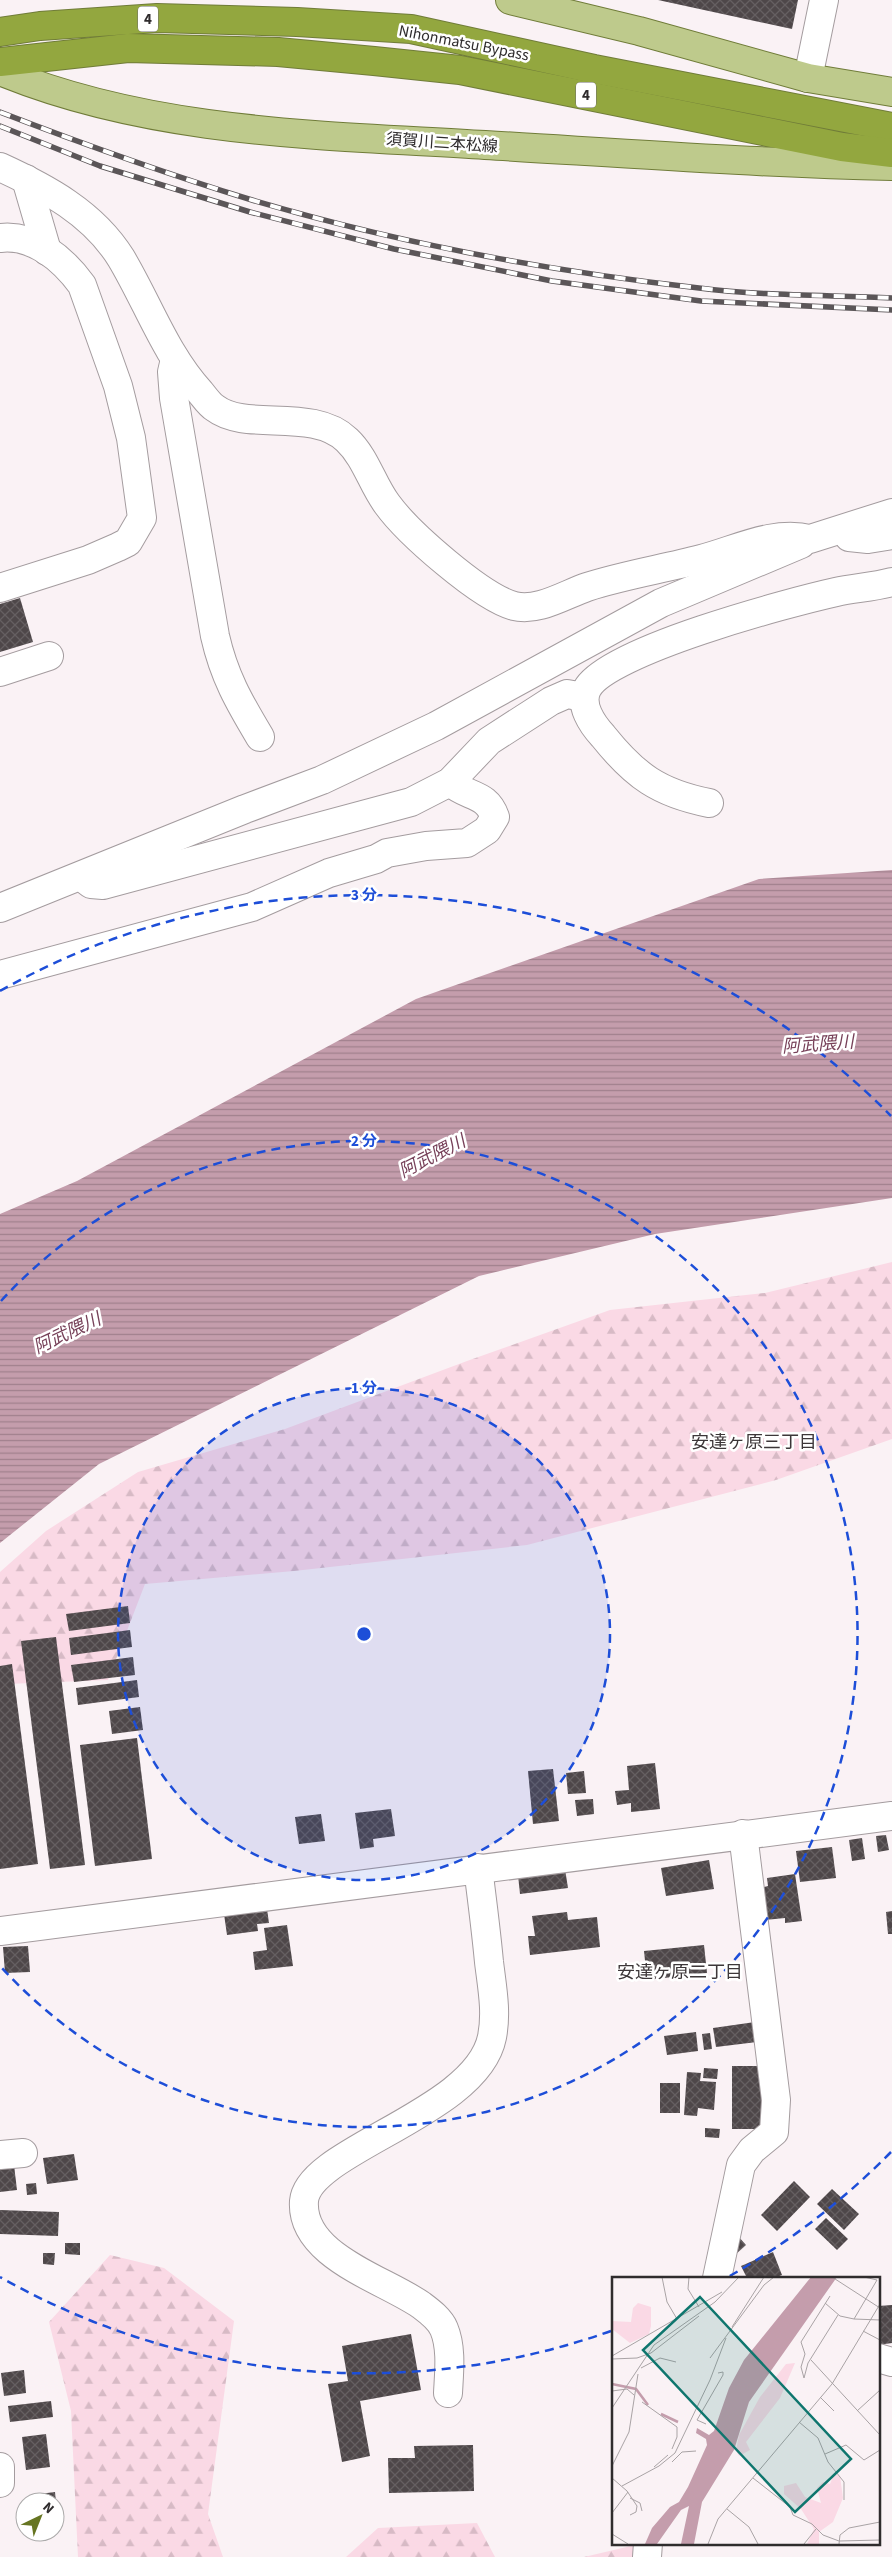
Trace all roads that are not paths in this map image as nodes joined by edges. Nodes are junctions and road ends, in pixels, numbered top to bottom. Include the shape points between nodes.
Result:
1 (824, 0) edge
2 (522, 1) edge
3 (0, 32) edge
4 (0, 62) edge
5 (0, 71) edge
6 (808, 78) junction
7 (892, 92) edge
8 (892, 127) edge
9 (892, 153) edge
10 (892, 166) edge
11 (0, 167) edge
12 (26, 179) junction
13 (0, 238) edge
14 (48, 251) junction
15 (175, 359) junction
16 (892, 513) edge
17 (838, 531) junction
18 (892, 535) edge
19 (810, 539) junction
20 (892, 582) edge
21 (0, 588) edge
22 (48, 656) dead end
23 (0, 672) edge
24 (584, 697) junction
25 (260, 737) dead end
26 (450, 782) junction
27 (709, 803) dead end
28 (80, 876) junction
29 (0, 908) edge
30 (0, 975) edge
31 (892, 1816) edge
32 (743, 1834) junction
33 (478, 1868) junction
34 (0, 1931) edge
35 (717, 2277) edge
36 (448, 2393) dead end
37 (0, 2467) edge
38 (0, 2483) edge
39 (648, 2544) edge
40 (648, 2557) edge

1 - 6 street
2 - 6 main road
3 - 8 highway, Nihonmatsu Bypass / 4 via 157,18 412,29 614,73
4 - 9 highway, Nihonmatsu Bypass / 4 via 128,48 278,52 460,70 842,148
5 - 10 main road, 須賀川二本松線 via 41,88 161,118 278,132 696,158
6 - 7 main road
11 - 12 street
12 - 14 street
12 - 15 street via 75,208 104,236 120,256
13 - 14 street via 27,240
14 - 21 street via 72,272 88,298 118,386 131,438 142,518 128,542 118,548
15 - 19 street via 186,377 215,409 252,419 310,423 346,439 366,464 387,504 410,529 476,585 497,599 517,606 530,607 620,577 703,559 754,543 796,535
15 - 25 street via 172,372 174,398 222,666
16 - 17 street
17 - 18 street via 847,536 868,539
17 - 19 street
19 - 28 street via 662,603 444,722 350,768
20 - 24 street via 801,600 654,648 604,672 593,681
22 - 23 street
24 - 26 street via 567,694 521,720 490,741
24 - 27 street via 588,714 597,729 624,761 655,786 680,798
26 - 28 street via 411,802 103,885 91,884
26 - 30 street via 460,790 483,798 491,805 495,818 487,830 467,842 387,853 329,873 252,906
28 - 29 street
31 - 32 street
32 - 33 street
32 - 35 street via 776,2118 774,2132 752,2150 741,2165
33 - 34 street
33 - 36 street via 495,2012 492,2038 482,2060 467,2080 448,2096 319,2176 304,2198 304,2216 310,2231 323,2247 413,2300 432,2313 444,2328 448,2347
37 - 38 street
39 - 40 street

